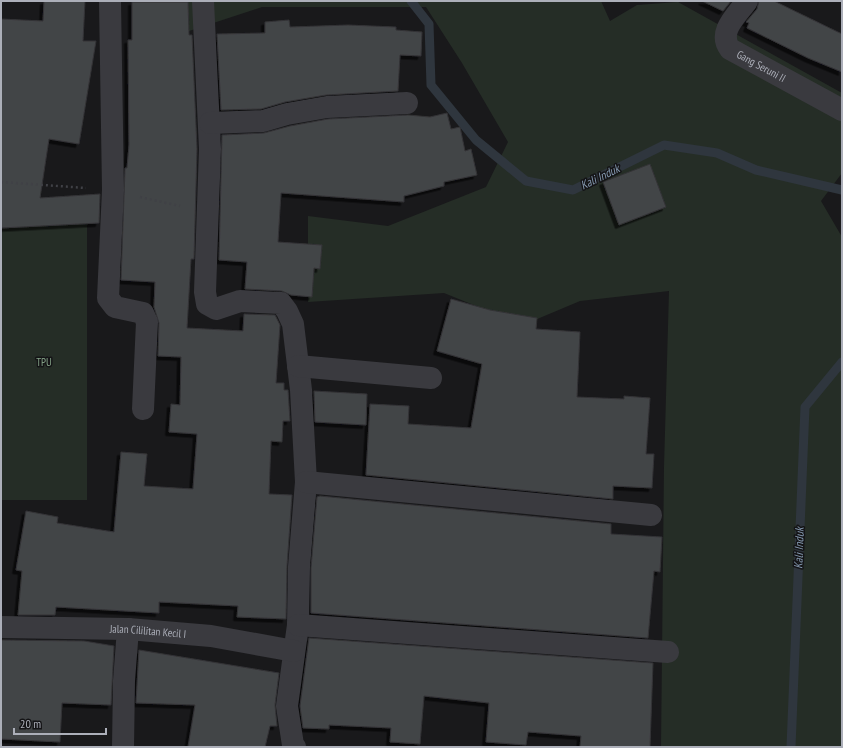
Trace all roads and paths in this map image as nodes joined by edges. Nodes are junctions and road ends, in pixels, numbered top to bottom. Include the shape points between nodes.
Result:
1 (110, 1) edge
2 (203, 1) edge
3 (747, 1) edge
4 (407, 103) dead end
5 (842, 110) edge
6 (210, 123) junction
7 (298, 366) junction
8 (431, 378) dead end
9 (143, 409) dead end
10 (306, 482) junction
11 (651, 515) dead end
12 (298, 625) junction
13 (1, 627) edge
14 (128, 629) junction
15 (294, 651) junction
16 (668, 652) dead end
17 (123, 747) edge
18 (295, 747) edge

1 - 9 street via 113,190 108,298 115,307 143,313 146,322
2 - 6 street via 206,93
3 - 5 street, Gang Seruni II via 724,36 725,43 730,49
4 - 6 street via 327,107 263,121
6 - 7 street via 205,292 207,304 216,308 240,301 281,303 293,324
7 - 8 street
7 - 10 street
10 - 11 street
10 - 12 street
12 - 15 street
12 - 16 street
13 - 14 street, Jalan Cililitan Kecil I
14 - 15 street, Jalan Cililitan Kecil I via 211,636
14 - 17 street
15 - 18 street via 287,706

